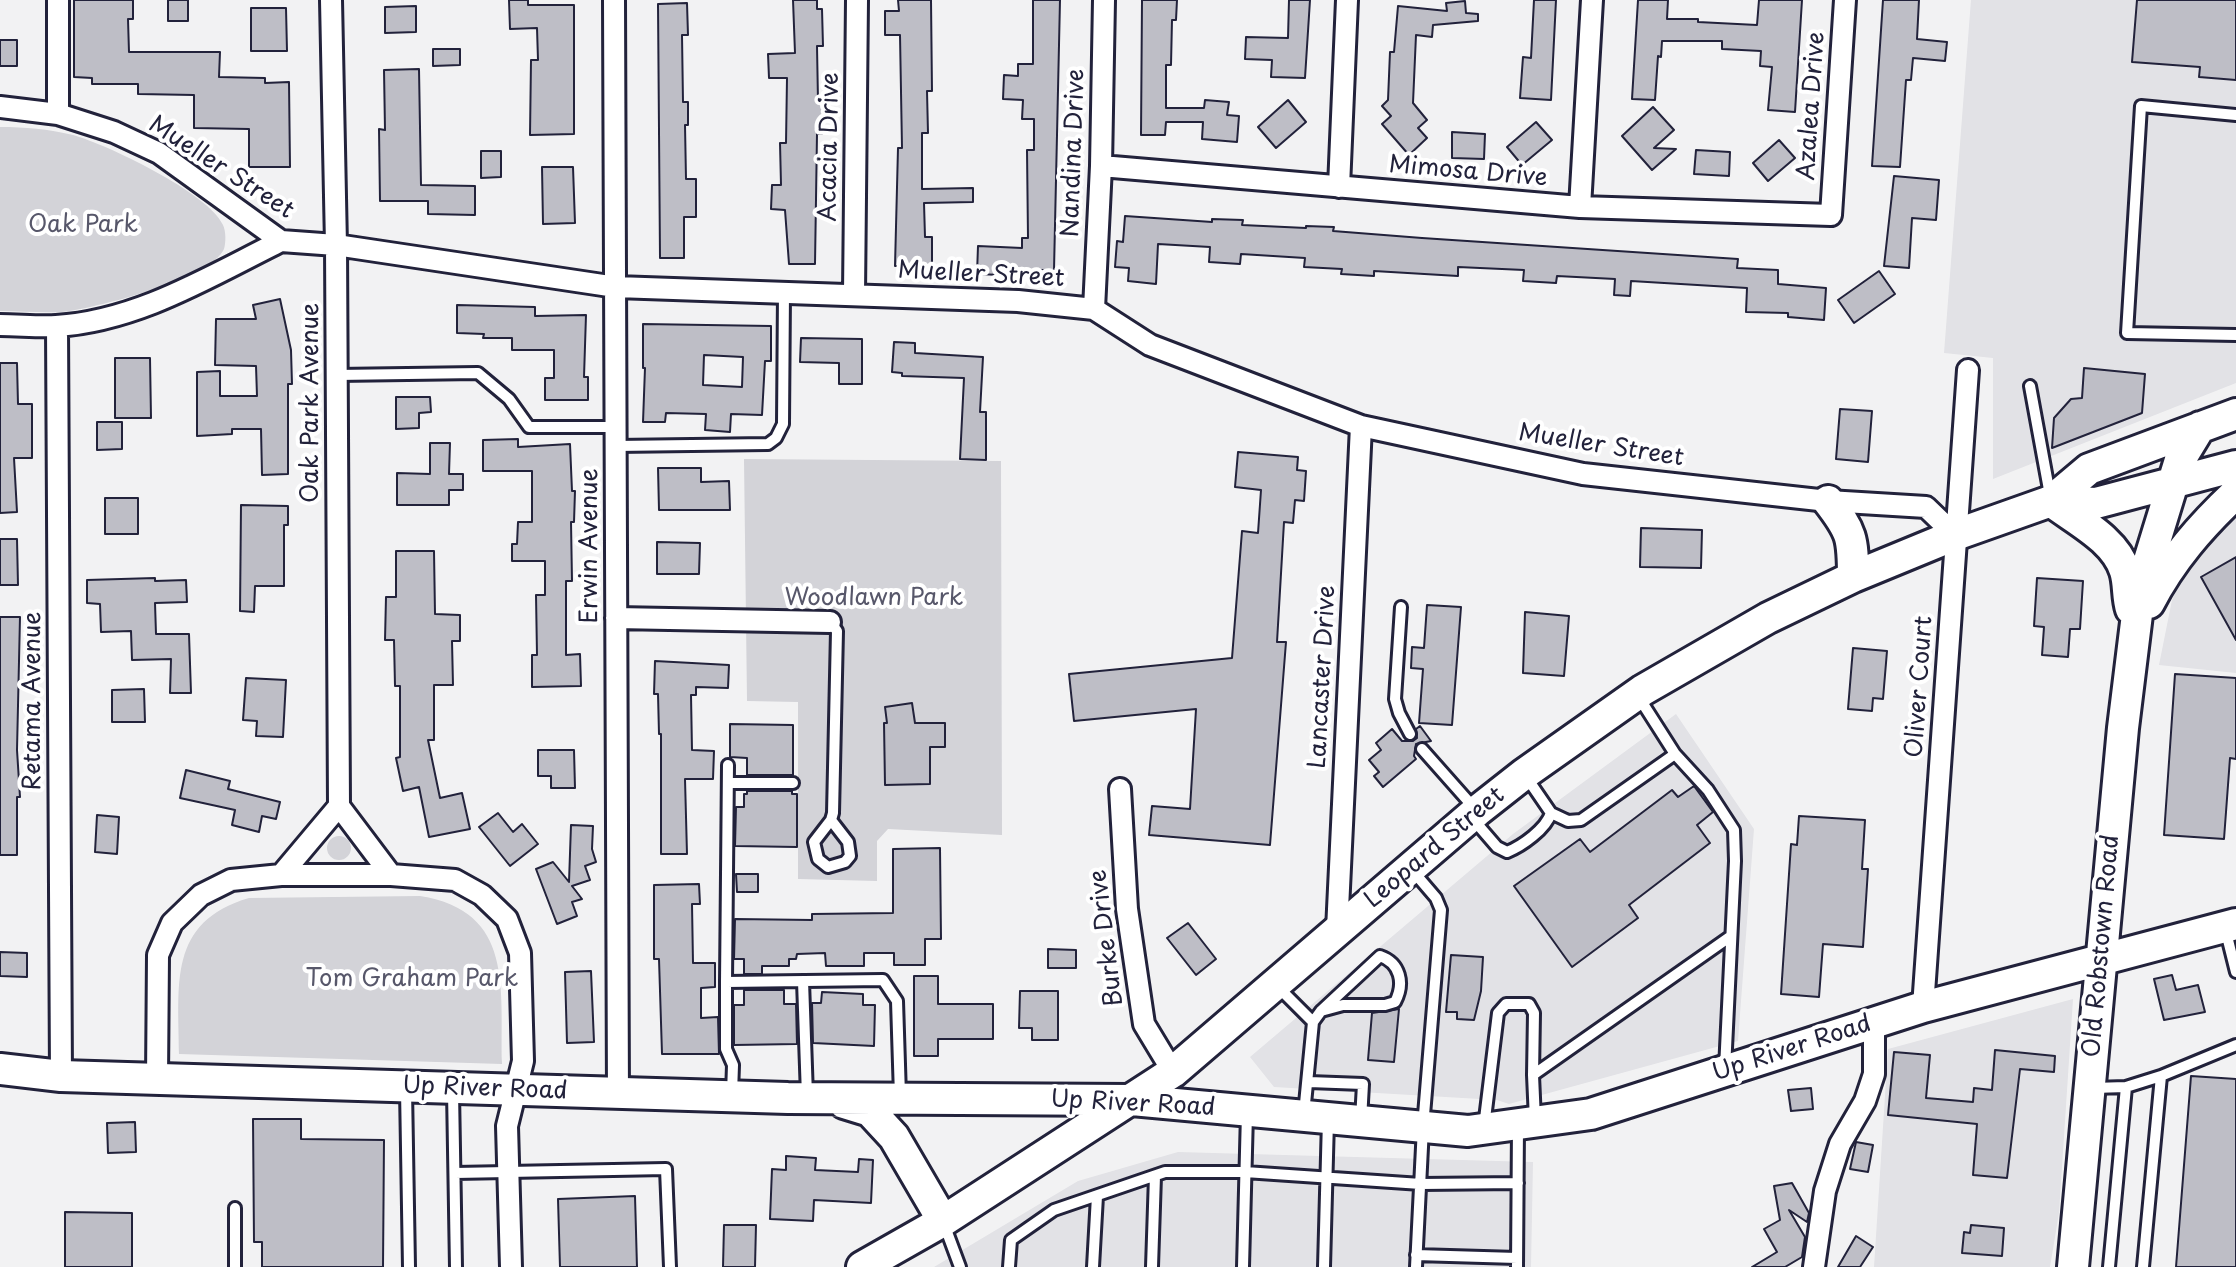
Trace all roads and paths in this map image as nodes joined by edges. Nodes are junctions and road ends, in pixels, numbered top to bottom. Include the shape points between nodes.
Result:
1 (58, 0) edge
2 (331, 0) edge
3 (614, 0) edge
4 (857, 0) edge
5 (1104, 0) edge
6 (1347, 0) edge
7 (1592, 0) edge
8 (1845, 0) edge
9 (0, 107) edge
10 (58, 114) junction
11 (2236, 115) edge
12 (1101, 166) junction
13 (1339, 187) junction
14 (1580, 207) junction
15 (1831, 215) joint
16 (281, 241) junction
17 (336, 245) junction
18 (616, 287) junction
19 (784, 292) junction
20 (854, 294) junction
21 (1094, 309) junction
22 (0, 325) edge
23 (57, 326) junction
24 (2236, 335) edge
25 (1968, 370) dead end
26 (337, 375) junction
27 (2030, 386) dead end
28 (2235, 416) edge
29 (1361, 426) junction
30 (2200, 427) junction
31 (616, 436) junction
32 (2236, 466) edge
33 (2171, 493) junction
34 (2236, 493) edge
35 (1828, 501) junction
36 (2051, 501) junction
37 (2205, 523) junction
38 (1955, 535) junction
39 (1853, 577) junction
40 (1401, 607) dead end
41 (616, 618) junction
42 (830, 622) joint
43 (2137, 626) junction
44 (1637, 694) junction
45 (1410, 734) dead end
46 (1422, 749) dead end
47 (1675, 754) junction
48 (728, 765) dead end
49 (1524, 774) junction
50 (728, 783) junction
51 (793, 783) dead end
52 (1120, 789) dead end
53 (339, 806) junction
54 (1551, 813) junction
55 (1474, 814) junction
56 (831, 820) dead end
57 (1411, 868) junction
58 (281, 875) junction
59 (391, 875) junction
60 (2230, 926) edge
61 (1337, 930) junction
62 (1731, 936) junction
63 (2101, 959) junction
64 (2236, 972) edge
65 (803, 981) junction
66 (726, 982) junction
67 (1275, 984) junction
68 (1923, 1007) junction
69 (1321, 1011) junction
70 (1313, 1022) junction
71 (1874, 1023) junction
72 (2236, 1045) edge
73 (0, 1069) edge
74 (1724, 1071) junction
75 (1173, 1072) junction
76 (1533, 1075) junction
77 (61, 1076) junction
78 (2161, 1076) junction
79 (157, 1079) junction
80 (1309, 1082) junction
81 (406, 1087) junction
82 (2126, 1087) junction
83 (2089, 1088) junction
84 (453, 1089) junction
85 (515, 1091) junction
86 (618, 1093) junction
87 (732, 1096) junction
88 (819, 1098) junction
89 (900, 1098) junction
90 (1132, 1100) junction
91 (1247, 1111) junction
92 (1316, 1117) junction
93 (1361, 1122) junction
94 (1526, 1123) junction
95 (1423, 1127) junction
96 (1484, 1129) junction
97 (508, 1172) junction
98 (1245, 1172) junction
99 (455, 1173) junction
100 (1155, 1176) junction
101 (1326, 1178) junction
102 (1518, 1183) junction
103 (1421, 1184) junction
104 (1097, 1196) junction
105 (235, 1208) dead end
106 (943, 1221) junction
107 (1416, 1261) edge
108 (1517, 1263) edge
109 (235, 1267) edge
110 (409, 1267) edge
111 (456, 1267) edge
112 (511, 1267) edge
113 (670, 1267) edge
114 (862, 1267) edge
115 (960, 1267) edge
116 (1009, 1267) edge
117 (1093, 1267) edge
118 (1152, 1267) edge
119 (1243, 1267) edge
120 (1324, 1267) edge
121 (1814, 1267) edge
122 (2073, 1267) edge
123 (2109, 1267) edge
124 (2143, 1267) edge

1 - 10 street
2 - 17 street, Oak Park Avenue
3 - 18 street, Erwin Avenue
4 - 20 street, Acacia Drive
5 - 12 street, Nandina Drive
6 - 13 street
7 - 14 street
8 - 15 street, Azalea Drive
9 - 10 street, Mueller Street
10 - 16 street, Mueller Street via 159,153
11 - 24 lane via 2141,106 2127,333
12 - 13 street, Mimosa Drive
12 - 21 street, Nandina Drive
13 - 14 street, Mimosa Drive
14 - 15 street, Mimosa Drive
16 - 17 street, Mueller Street
16 - 23 street via 154,304
17 - 18 street, Mueller Street
17 - 26 street, Oak Park Avenue
18 - 19 street, Mueller Street
18 - 31 street, Erwin Avenue
19 - 20 street, Mueller Street
19 - 31 lane via 783,424 776,438 768,444
20 - 21 street, Mueller Street
21 - 29 street, Mueller Street via 1150,345
22 - 23 street
23 - 77 street, Retama Avenue
25 - 38 street, Oliver Court
26 - 31 lane via 478,373 509,399 529,427
26 - 53 street, Oak Park Avenue
27 - 36 lane
28 - 30 street, Leopard Street
29 - 35 street, Mueller Street via 1583,474
29 - 61 street, Lancaster Drive
30 - 33 street, Old Robstown Road via 2180,460
30 - 36 street, Leopard Street via 2089,469
31 - 41 street, Erwin Avenue
32 - 33 street, Leopard Street
33 - 36 street, Leopard Street via 2096,503
33 - 37 street via 2178,517
33 - 43 street, Old Robstown Road via 2140,590
34 - 37 street, Old Robstown Road
35 - 38 street, Mueller Street via 1926,507
35 - 39 street via 1849,528
36 - 38 street, Leopard Street
36 - 43 street via 2117,553 2127,574 2127,597
37 - 43 street, Old Robstown Road via 2162,577
38 - 39 street, Leopard Street
38 - 68 street, Oliver Court
39 - 44 street, Leopard Street via 1768,618
40 - 45 lane via 1395,699
41 - 42 street
41 - 86 street, Erwin Avenue
42 - 56 lane via 837,631
43 - 63 street, Old Robstown Road
44 - 47 lane
44 - 49 street, Leopard Street
46 - 55 lane
47 - 54 lane via 1581,820
47 - 62 lane via 1734,830
48 - 50 lane
49 - 54 lane
49 - 55 street, Leopard Street
50 - 51 lane
50 - 66 lane
52 - 75 street, Burke Drive via 1127,909 1144,1024
53 - 58 street
53 - 59 street
54 - 55 lane via 1548,823 1507,852 1497,847
55 - 57 street, Leopard Street
57 - 61 street, Leopard Street
57 - 95 lane via 1441,910
58 - 59 street
58 - 79 street via 231,880 201,895 172,923 158,955
59 - 85 street via 455,880 482,895 507,919 520,953 523,1061
60 - 63 street, Up River Road
60 - 64 lane
61 - 67 street, Leopard Street
62 - 74 lane
62 - 76 lane
63 - 68 street, Up River Road
63 - 83 street, Old Robstown Road
65 - 66 lane
65 - 88 lane
65 - 89 lane via 883,980 891,989 897,1001
66 - 87 lane
67 - 70 lane
67 - 75 street, Leopard Street
68 - 71 street, Up River Road
69 - 69 lane via 1380,956 1390,959 1400,973 1395,1002
69 - 70 lane
70 - 80 lane
71 - 74 street, Up River Road
71 - 121 street via 1874,1074 1840,1144 1825,1191
72 - 78 lane
73 - 77 street, Up River Road
74 - 94 street, Up River Road via 1591,1114
75 - 90 street, Leopard Street
76 - 94 lane
76 - 96 lane via 1534,1013 1529,1004 1506,1004 1498,1013
77 - 79 street, Up River Road
78 - 82 lane
78 - 124 lane
79 - 81 street, Up River Road
80 - 92 lane
80 - 93 lane via 1363,1084
81 - 84 street, Up River Road
81 - 110 lane
82 - 83 lane
82 - 123 lane
83 - 122 street, Old Robstown Road
84 - 85 street, Up River Road
84 - 99 lane
85 - 86 street, Up River Road
85 - 97 street via 507,1126
86 - 87 street, Up River Road
87 - 88 street, Up River Road
88 - 89 street, Up River Road
88 - 106 street via 870,1111 894,1137
89 - 90 street, Up River Road
90 - 91 street, Up River Road
90 - 106 street, Leopard Street
91 - 92 street, Up River Road
91 - 98 lane
92 - 93 street, Up River Road
92 - 101 lane
93 - 95 street, Up River Road
94 - 96 street, Up River Road
94 - 102 lane
95 - 96 street, Up River Road
95 - 103 lane
97 - 99 lane
97 - 112 street
97 - 113 lane via 666,1169
98 - 100 lane
98 - 101 lane
98 - 119 lane
99 - 111 lane
100 - 104 lane
100 - 118 lane
101 - 103 lane
101 - 120 lane
102 - 103 lane
102 - 108 lane
103 - 107 lane
104 - 116 lane via 1054,1210 1011,1240
104 - 117 lane
105 - 109 lane
106 - 114 street, Leopard Street
106 - 115 lane
107 - 108 lane

